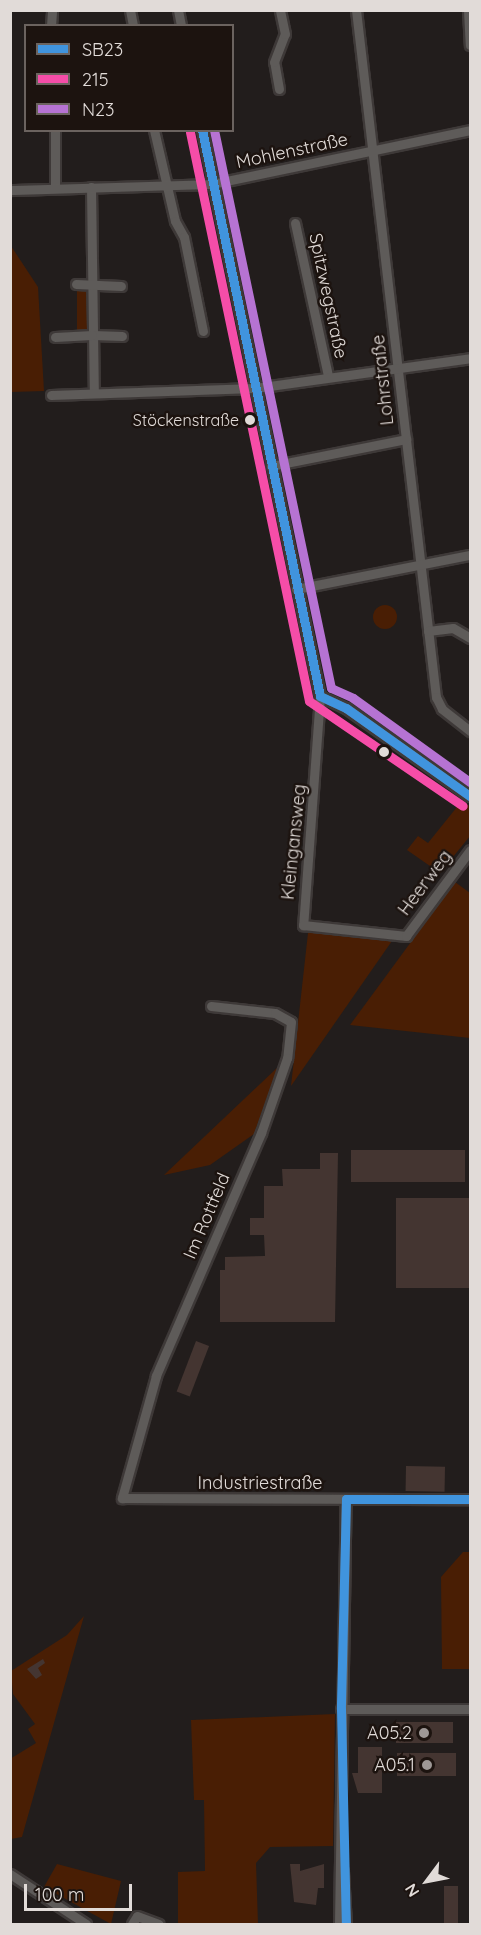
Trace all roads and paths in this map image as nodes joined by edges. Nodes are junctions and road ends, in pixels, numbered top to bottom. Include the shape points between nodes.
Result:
1 (280, 10) edge
2 (356, 10) edge
3 (468, 10) edge
4 (471, 45) edge
5 (279, 89) dead end
6 (471, 130) edge
7 (55, 132) edge
8 (154, 132) edge
9 (202, 132) edge
10 (373, 151) junction
11 (167, 184) junction
12 (212, 184) junction
13 (91, 187) junction
14 (55, 188) junction
15 (10, 190) edge
16 (294, 223) dead end
17 (76, 284) dead end
18 (91, 285) junction
19 (121, 286) dead end
20 (203, 331) dead end
21 (93, 335) junction
22 (122, 336) dead end
23 (55, 338) dead end
24 (471, 358) edge
25 (398, 366) junction
26 (328, 376) junction
27 (255, 388) junction
28 (94, 393) junction
29 (51, 395) dead end
30 (406, 439) junction
31 (271, 466) junction
32 (471, 555) edge
33 (421, 564) junction
34 (296, 589) junction
35 (428, 632) junction
36 (471, 638) edge
37 (320, 696) junction
38 (471, 731) edge
39 (471, 796) edge
40 (471, 850) edge
41 (406, 936) joint
42 (211, 1006) dead end
43 (122, 1498) joint
44 (346, 1499) junction
45 (471, 1499) edge
46 (341, 1709) junction
47 (471, 1709) edge
48 (342, 1869) junction
49 (10, 1874) edge
50 (135, 1920) edge
51 (86, 1924) edge
52 (159, 1924) edge
53 (339, 1924) edge
54 (346, 1924) edge

1 - 5 street via 285,34 274,62
2 - 10 street, Lohrstraße
3 - 4 street
6 - 10 street, Mohlenstraße
7 - 14 street
8 - 11 street
9 - 12 street
10 - 12 street, Mohlenstraße
10 - 25 street, Lohrstraße
11 - 12 street, Mohlenstraße
11 - 13 street, Mohlenstraße
11 - 20 street via 184,237
12 - 27 street
13 - 14 street, Mohlenstraße
13 - 18 street
14 - 15 street, Mohlenstraße
16 - 26 street, Spitzwegstraße
17 - 18 street
18 - 19 street
18 - 21 street
21 - 22 street
21 - 23 street
21 - 28 street
24 - 25 street
25 - 26 street
25 - 30 street, Lohrstraße
26 - 27 street
27 - 28 street
27 - 31 street
28 - 29 street
30 - 31 street
30 - 33 street, Lohrstraße
31 - 34 street
32 - 33 street
33 - 34 street
33 - 35 street, Lohrstraße
34 - 37 street
35 - 36 street via 453,628
35 - 38 street, Lohrstraße via 438,703
37 - 39 street via 346,708
37 - 41 street, Kleingansweg via 303,925
40 - 41 street, Heerweg
42 - 43 street, Im Rottfeld via 275,1013 291,1022 287,1058 261,1133 156,1376
43 - 44 street, Industriestraße
44 - 45 street, Industriestraße
44 - 46 street
46 - 47 street
46 - 48 street
48 - 53 street
48 - 54 street
49 - 51 street
50 - 52 street

